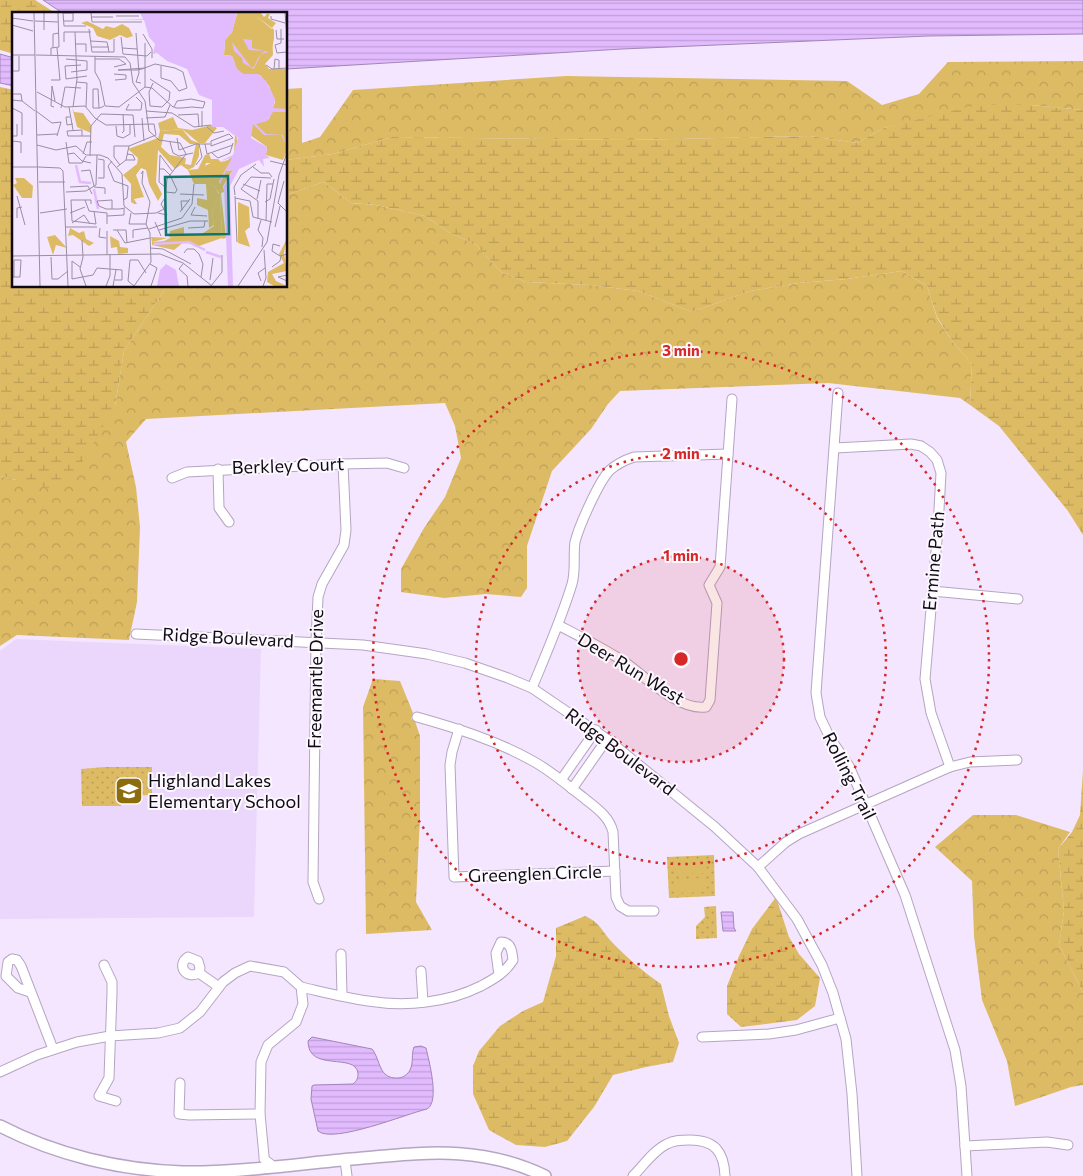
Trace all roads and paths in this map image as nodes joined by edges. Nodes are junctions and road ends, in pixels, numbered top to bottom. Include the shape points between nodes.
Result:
1 (838, 393) dead end
2 (732, 399) dead end
3 (835, 448) junction
4 (728, 454) junction
5 (344, 464) junction
6 (404, 468) dead end
7 (218, 470) junction
8 (172, 478) dead end
9 (229, 522) dead end
10 (932, 591) junction
11 (1018, 599) dead end
12 (558, 625) junction
13 (136, 634) dead end
14 (316, 642) junction
15 (532, 688) junction
16 (417, 716) dead end
17 (459, 729) junction
18 (596, 730) junction
19 (608, 739) junction
20 (1017, 760) dead end
21 (950, 767) junction
22 (560, 780) junction
23 (572, 789) junction
24 (865, 804) junction
25 (758, 867) junction
26 (615, 871) junction
27 (319, 899) dead end
28 (654, 911) dead end
29 (341, 954) dead end
30 (104, 965) dead end
31 (421, 971) dead end
32 (199, 973) dead end
33 (499, 975) dead end
34 (220, 987) junction
35 (300, 987) junction
36 (30, 992) dead end
37 (342, 995) junction
38 (423, 1002) junction
39 (840, 1018) junction
40 (110, 1036) junction
41 (702, 1038) dead end
42 (52, 1049) junction
43 (0, 1072) edge
44 (180, 1083) dead end
45 (116, 1101) dead end
46 (260, 1114) junction
47 (0, 1126) edge
48 (1068, 1145) dead end
49 (965, 1146) junction
50 (344, 1160) junction
51 (272, 1166) junction
52 (183, 1174) edge
53 (346, 1176) edge
54 (545, 1176) edge
55 (633, 1176) edge
56 (725, 1176) edge
57 (857, 1176) edge
58 (967, 1176) edge

1 - 3 street, Rolling Trail
2 - 4 street
3 - 10 street, Ermine Path via 911,444 921,446 937,460 941,473
3 - 24 street, Rolling Trail via 816,693 820,717 849,766
4 - 12 street via 634,457 610,470 578,532 573,582
4 - 12 street, Deer Run West via 720,568 709,585 717,604 710,700 706,707 680,702 626,663
5 - 6 street, Berkley Court via 386,463
5 - 7 street, Berkley Court
5 - 14 street, Freemantle Drive via 344,545 318,597
7 - 8 street, Berkley Court via 187,472
7 - 9 street via 220,508
10 - 11 street
10 - 21 street, Ermine Path via 926,689
12 - 15 street
13 - 14 street, Ridge Boulevard
14 - 15 street, Ridge Boulevard via 427,654 465,663
14 - 27 street, Freemantle Drive via 313,882
15 - 18 street, Ridge Boulevard
16 - 17 street
17 - 22 street via 533,761
17 - 26 street, Greenglen Circle via 450,765 454,877
18 - 19 street, Ridge Boulevard
18 - 22 street
19 - 23 street
19 - 25 street, Ridge Boulevard
20 - 21 street via 982,761
21 - 24 street
22 - 23 street
23 - 26 street via 610,822
24 - 25 street via 799,834
24 - 49 street, Rolling Trail via 905,895 955,1050 962,1086
25 - 39 street, Ridge Boulevard via 792,911 810,942 822,965
26 - 28 street via 616,896 620,906 628,911
29 - 37 street
30 - 40 street via 112,982
31 - 38 street
32 - 34 street
33 - 38 street via 472,990
34 - 35 street via 228,978 250,966 284,972
34 - 40 street via 200,1012 180,1028
35 - 37 street
35 - 46 street via 303,1004 296,1022 268,1045 261,1062
36 - 42 street
37 - 38 street via 378,1002
39 - 41 street via 770,1034
39 - 57 street, Ridge Boulevard via 849,1064
40 - 42 street
40 - 45 street via 109,1078 99,1096
42 - 43 street
44 - 46 street via 179,1114
46 - 51 street via 264,1159
47 - 52 street via 36,1143 82,1158
48 - 49 street via 1047,1142
49 - 58 street, Rolling Trail
50 - 51 street
50 - 53 street
50 - 54 street via 455,1152 497,1159
51 - 52 street
55 - 56 street via 660,1148 685,1140 704,1141 714,1146 724,1161

